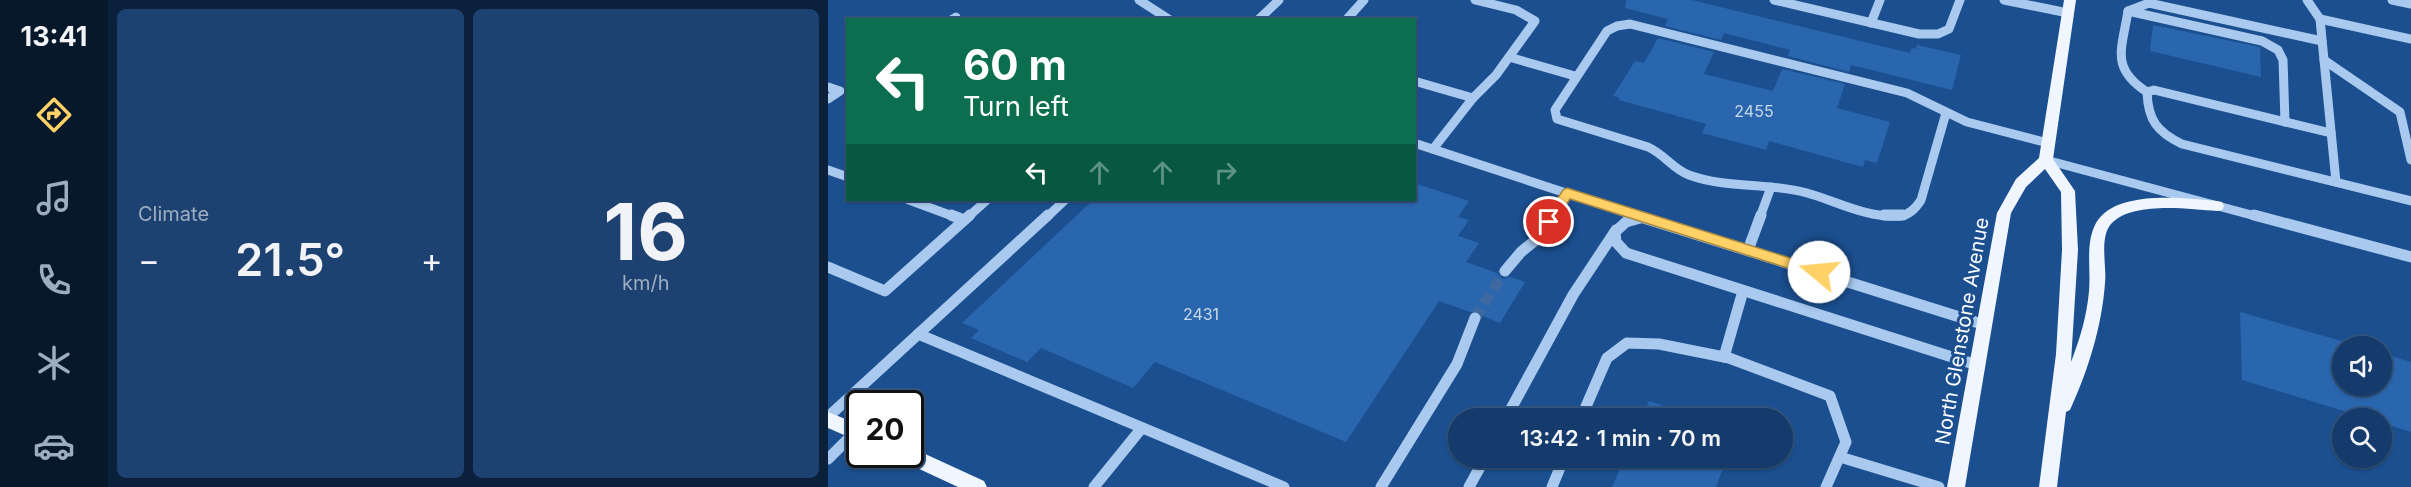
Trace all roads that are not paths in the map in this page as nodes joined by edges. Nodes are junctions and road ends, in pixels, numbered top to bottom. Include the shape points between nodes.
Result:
1 (1139, 0) edge
2 (1279, 0) edge
3 (1364, 0) edge
4 (1475, 0) edge
5 (1774, 0) edge
6 (1880, 0) edge
7 (1960, 0) edge
8 (2004, 0) edge
9 (2307, 0) edge
10 (2392, 0) edge
11 (2401, 1) edge
12 (2411, 3) edge
13 (2069, 7) edge
14 (2128, 11) junction
15 (1167, 18) edge
16 (1260, 18) edge
17 (1348, 18) edge
18 (2320, 19) junction
19 (1871, 22) junction
20 (2411, 39) edge
21 (2322, 41) junction
22 (1509, 57) junction
23 (2324, 60) junction
24 (1575, 76) junction
25 (1416, 82) edge
26 (828, 87) edge
27 (845, 90) edge
28 (2147, 92) junction
29 (1473, 98) junction
30 (828, 99) edge
31 (1946, 113) junction
32 (2285, 122) junction
33 (2331, 133) junction
34 (2048, 143) junction
35 (1416, 144) edge
36 (1433, 148) junction
37 (2046, 160) junction
38 (2411, 160) edge
39 (828, 170) edge
40 (846, 176) edge
41 (2336, 182) junction
42 (1771, 187) junction
43 (1567, 193) junction
44 (912, 201) edge
45 (986, 201) edge
46 (1064, 201) edge
47 (2411, 201) edge
48 (2217, 206) junction
49 (1643, 218) junction
50 (964, 220) junction
51 (1621, 224) junction
52 (1748, 250) junction
53 (2411, 257) edge
54 (828, 267) edge
55 (1504, 271) tunnel mouth
56 (1743, 291) junction
57 (1475, 318) tunnel mouth
58 (1985, 325) junction
59 (918, 334) junction
60 (1724, 357) junction
61 (1977, 365) junction
62 (1512, 408) edge
63 (1585, 408) edge
64 (828, 418) edge
65 (846, 427) edge
66 (2055, 427) junction
67 (1141, 429) junction
68 (846, 443) edge
69 (1840, 457) junction
70 (828, 459) edge
71 (924, 462) edge
72 (1479, 468) edge
73 (1560, 468) edge
74 (978, 487) edge
75 (1094, 487) edge
76 (1284, 487) edge
77 (1381, 487) edge
78 (1469, 487) edge
79 (1552, 487) edge
80 (1826, 487) edge
81 (1939, 487) edge
82 (1956, 487) edge
83 (2048, 487) edge

1 - 15 lane
2 - 16 lane
3 - 17 lane
4 - 22 lane via 1521,12 1535,21
5 - 19 lane
6 - 19 lane
7 - 19 lane via 1952,27 1944,33 1919,34
8 - 13 lane
9 - 18 lane
10 - 11 lane
11 - 12 lane
13 - 34 main road
14 - 21 lane via 2149,3
14 - 28 lane via 2123,70
14 - 32 lane via 2273,46 2283,60
18 - 20 lane
18 - 21 lane
21 - 23 lane
22 - 24 lane
22 - 29 lane
23 - 33 lane
23 - 38 lane via 2400,112
24 - 31 lane via 1606,31 1630,24 1907,93
24 - 42 lane via 1555,110 1557,119 1647,146 1663,154 1676,171 1693,177 1719,184
25 - 29 lane
26 - 27 lane
27 - 30 lane
28 - 32 lane via 2154,90
28 - 41 lane via 2147,115 2164,136 2182,144
29 - 36 lane
31 - 34 lane
31 - 42 lane via 1921,200 1914,211 1899,216 1881,215 1792,189
32 - 33 lane
33 - 41 lane
34 - 37 main road
35 - 36 lane
36 - 43 lane
37 - 48 lane
37 - 58 main road, North Glenstone Avenue via 2021,183 2004,213
37 - 66 main road via 2068,191 2070,250
39 - 40 lane
41 - 47 lane
42 - 52 lane
43 - 49 lane
43 - 55 lane via 1537,238
44 - 50 lane
45 - 50 lane
46 - 59 lane
48 - 53 lane
48 - 66 main road via 2148,203 2106,219 2099,231 2091,333
49 - 51 lane
49 - 52 lane
50 - 54 lane via 885,291
51 - 56 lane via 1615,234 1616,242 1626,253
51 - 62 lane via 1588,271
52 - 58 lane
56 - 60 lane
56 - 61 lane
57 - 77 lane via 1452,373
58 - 61 main road, North Glenstone Avenue
59 - 64 lane
59 - 67 lane
60 - 63 lane via 1659,344 1627,343 1607,358
60 - 69 lane via 1830,396 1846,442
61 - 82 main road, North Glenstone Avenue
64 - 65 main road
66 - 83 main road
67 - 75 lane
67 - 76 lane
68 - 70 lane
69 - 80 lane
69 - 81 lane
71 - 74 main road
72 - 78 lane
73 - 79 lane

